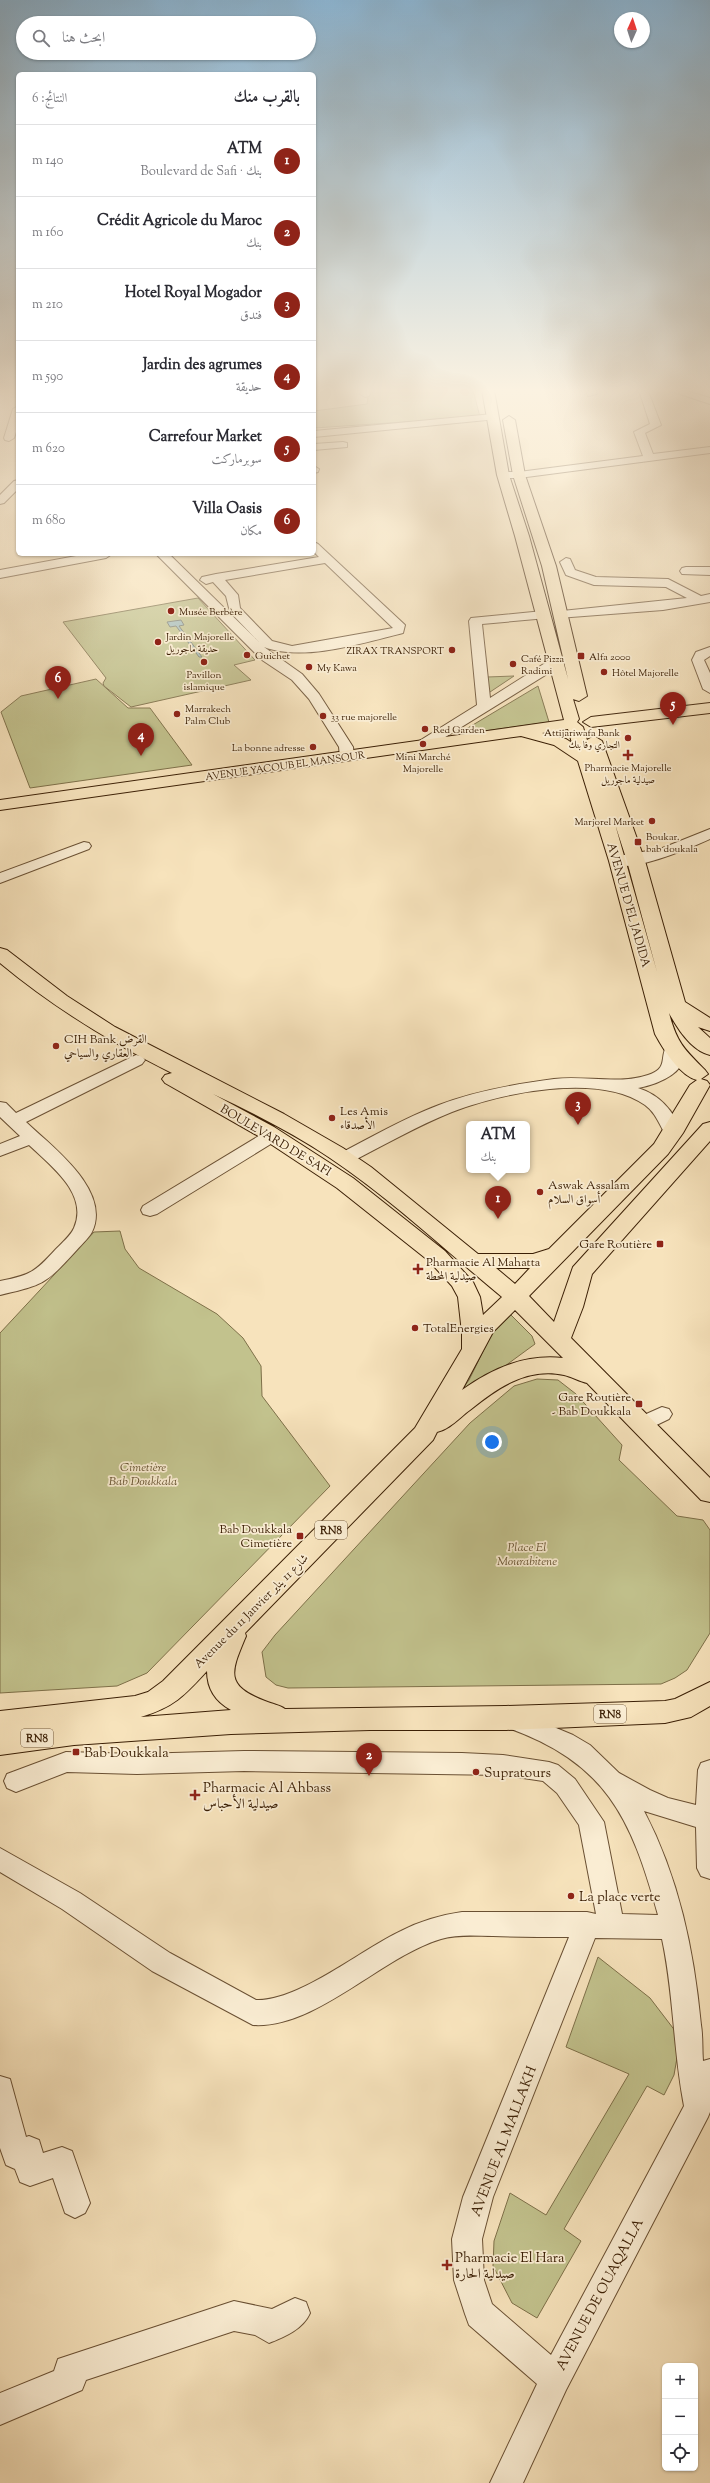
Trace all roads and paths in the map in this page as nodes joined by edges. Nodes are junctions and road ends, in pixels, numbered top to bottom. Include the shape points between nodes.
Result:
1 (512, 506) edge
2 (529, 506) edge
3 (316, 548) edge
4 (95, 556) edge
5 (164, 556) edge
6 (273, 558) dead end
7 (328, 559) junction
8 (566, 562) dead end
9 (281, 567) junction
10 (686, 571) dead end
11 (710, 571) edge
12 (0, 574) edge
13 (216, 578) junction
14 (191, 582) junction
15 (704, 599) edge
16 (543, 615) junction
17 (562, 615) junction
18 (400, 640) dead end
19 (710, 651) edge
20 (555, 663) junction
21 (282, 666) junction
22 (710, 689) edge
23 (484, 706) junction
24 (710, 708) edge
25 (580, 722) junction
26 (517, 732) junction
27 (421, 746) junction
28 (347, 757) junction
29 (584, 758) junction
30 (0, 805) edge
31 (710, 833) edge
32 (692, 842) junction
33 (84, 846) dead end
34 (710, 850) edge
35 (618, 861) junction
36 (636, 861) junction
37 (0, 878) edge
38 (3, 964) edge
39 (675, 1003) junction
40 (710, 1025) edge
41 (120, 1043) junction
42 (673, 1049) junction
43 (710, 1049) edge
44 (136, 1060) junction
45 (705, 1079) edge
46 (603, 1083) junction
47 (0, 1107) edge
48 (16, 1120) junction
49 (710, 1128) edge
50 (274, 1130) junction
51 (673, 1133) junction
52 (33, 1137) junction
53 (0, 1150) edge
54 (345, 1158) junction
55 (364, 1172) junction
56 (345, 1183) junction
57 (150, 1210) dead end
58 (560, 1253) junction
59 (470, 1261) junction
60 (0, 1288) edge
61 (514, 1295) junction
62 (559, 1339) junction
63 (472, 1347) junction
64 (599, 1380) junction
65 (424, 1434) junction
66 (710, 1493) edge
67 (238, 1626) junction
68 (710, 1693) edge
69 (506, 1718) junction
70 (290, 1721) junction
71 (0, 1723) edge
72 (0, 1743) edge
73 (710, 1770) edge
74 (607, 1774) junction
75 (16, 1781) dead end
76 (709, 1819) edge
77 (0, 1859) edge
78 (710, 1868) edge
79 (599, 1925) junction
80 (673, 1927) junction
81 (710, 2072) edge
82 (0, 2089) edge
83 (698, 2107) junction
84 (75, 2203) dead end
85 (295, 2313) dead end
86 (554, 2379) junction
87 (0, 2409) edge
88 (506, 2483) edge

1 - 16 main road
2 - 17 main road
3 - 7 street
4 - 12 street
5 - 14 street
6 - 9 street
7 - 9 street
7 - 13 street via 399,625 399,630 350,641 292,650 281,649 268,644 234,609 232,595
8 - 15 street via 570,572 594,581 668,583
9 - 13 street
10 - 11 street
13 - 14 street
14 - 21 street via 267,657
15 - 17 street
16 - 20 main road
16 - 23 street via 475,621
17 - 25 main road
18 - 21 street
19 - 22 street via 701,655 698,664
20 - 23 street
20 - 25 main road
21 - 28 street via 297,677 314,697 346,747
23 - 27 street
24 - 25 main road, AVENUE YACOUB EL MANSOUR
25 - 26 main road, AVENUE YACOUB EL MANSOUR
25 - 29 main road, AVENUE D'EL JADIDA
25 - 36 main road, AVENUE D'EL JADIDA
26 - 27 main road, AVENUE YACOUB EL MANSOUR
26 - 29 main road via 560,742
27 - 28 main road, AVENUE YACOUB EL MANSOUR
28 - 30 main road, AVENUE YACOUB EL MANSOUR
29 - 35 main road, AVENUE D'EL JADIDA
31 - 32 street
32 - 34 street
32 - 36 street via 659,856
33 - 37 street
35 - 36 street
35 - 42 main road, AVENUE D'EL JADIDA via 660,1020
36 - 39 main road, AVENUE D'EL JADIDA
38 - 41 main road, BOULEVARD DE SAFI via 36,997
39 - 40 main road via 691,1016
39 - 43 main road, AVENUE D'EL JADIDA via 685,1025
41 - 44 main road, BOULEVARD DE SAFI
41 - 50 main road, BOULEVARD DE SAFI
42 - 45 main road, AVENUE D'EL JADIDA
42 - 46 street via 672,1064 658,1077 647,1081
44 - 48 street
44 - 50 main road, BOULEVARD DE SAFI
45 - 51 main road, Avenue du 11 Janvier شارع 11 يناير / RN8
46 - 51 street via 634,1093 656,1105 666,1115
46 - 54 street via 563,1083 482,1097 433,1113
47 - 48 street
48 - 52 street
49 - 62 main road via 580,1272 572,1307
50 - 54 main road, BOULEVARD DE SAFI
50 - 56 main road, BOULEVARD DE SAFI
50 - 57 street
51 - 58 main road, Avenue du 11 Janvier شارع 11 يناير / RN8 via 661,1149
52 - 53 street
52 - 60 street via 72,1176 86,1203 87,1215 83,1231 44,1274 31,1281
54 - 55 main road, BOULEVARD DE SAFI
55 - 56 main road
55 - 59 main road, BOULEVARD DE SAFI via 426,1221
56 - 63 main road, BOULEVARD DE SAFI via 437,1256 462,1282 469,1297 474,1333
58 - 59 main road via 534,1261
58 - 61 main road, Avenue du 11 Janvier شارع 11 يناير / RN8
59 - 61 main road, BOULEVARD DE SAFI
61 - 62 main road, BOULEVARD DE SAFI
61 - 63 main road, Avenue du 11 Janvier شارع 11 يناير / RN8 via 484,1328
62 - 64 main road, BOULEVARD DE SAFI
63 - 65 main road, Avenue du 11 Janvier شارع 11 يناير / RN8 via 464,1367
64 - 65 main road via 555,1365 536,1364 520,1367 479,1390
64 - 66 main road, BOULEVARD DE SAFI via 652,1419
65 - 67 main road, Avenue du 11 Janvier شارع 11 يناير / RN8
67 - 70 main road via 222,1658 219,1676 223,1688 228,1696 246,1706
67 - 71 main road, Avenue du 11 Janvier شارع 11 يناير / RN8 via 164,1697 135,1707
68 - 69 main road, RN8 via 682,1709 665,1712
69 - 70 main road, RN8
69 - 74 street via 568,1742
70 - 72 main road, RN8 via 185,1724 74,1733
73 - 76 street
74 - 76 street via 655,1806 682,1815
74 - 80 street via 633,1811 654,1857
75 - 79 street via 66,1762 462,1763 503,1765 549,1772 566,1786 591,1822
76 - 78 street
77 - 79 street via 84,1909 161,1962 253,2012 268,2013 297,2004 410,1939 442,1927 462,1924
79 - 80 street
79 - 86 street, AVENUE AL MALLAKH via 478,2197 467,2239 469,2280 480,2314
80 - 83 street via 688,2027 689,2060
81 - 83 street, AVENUE DE OUAQALLA
82 - 84 street via 16,2155 29,2150 30,2172 62,2161
83 - 86 street, AVENUE DE OUAQALLA
85 - 87 street via 269,2328 263,2321 234,2316 192,2329 68,2370 71,2379
86 - 88 street, AVENUE DE OUAQALLA

